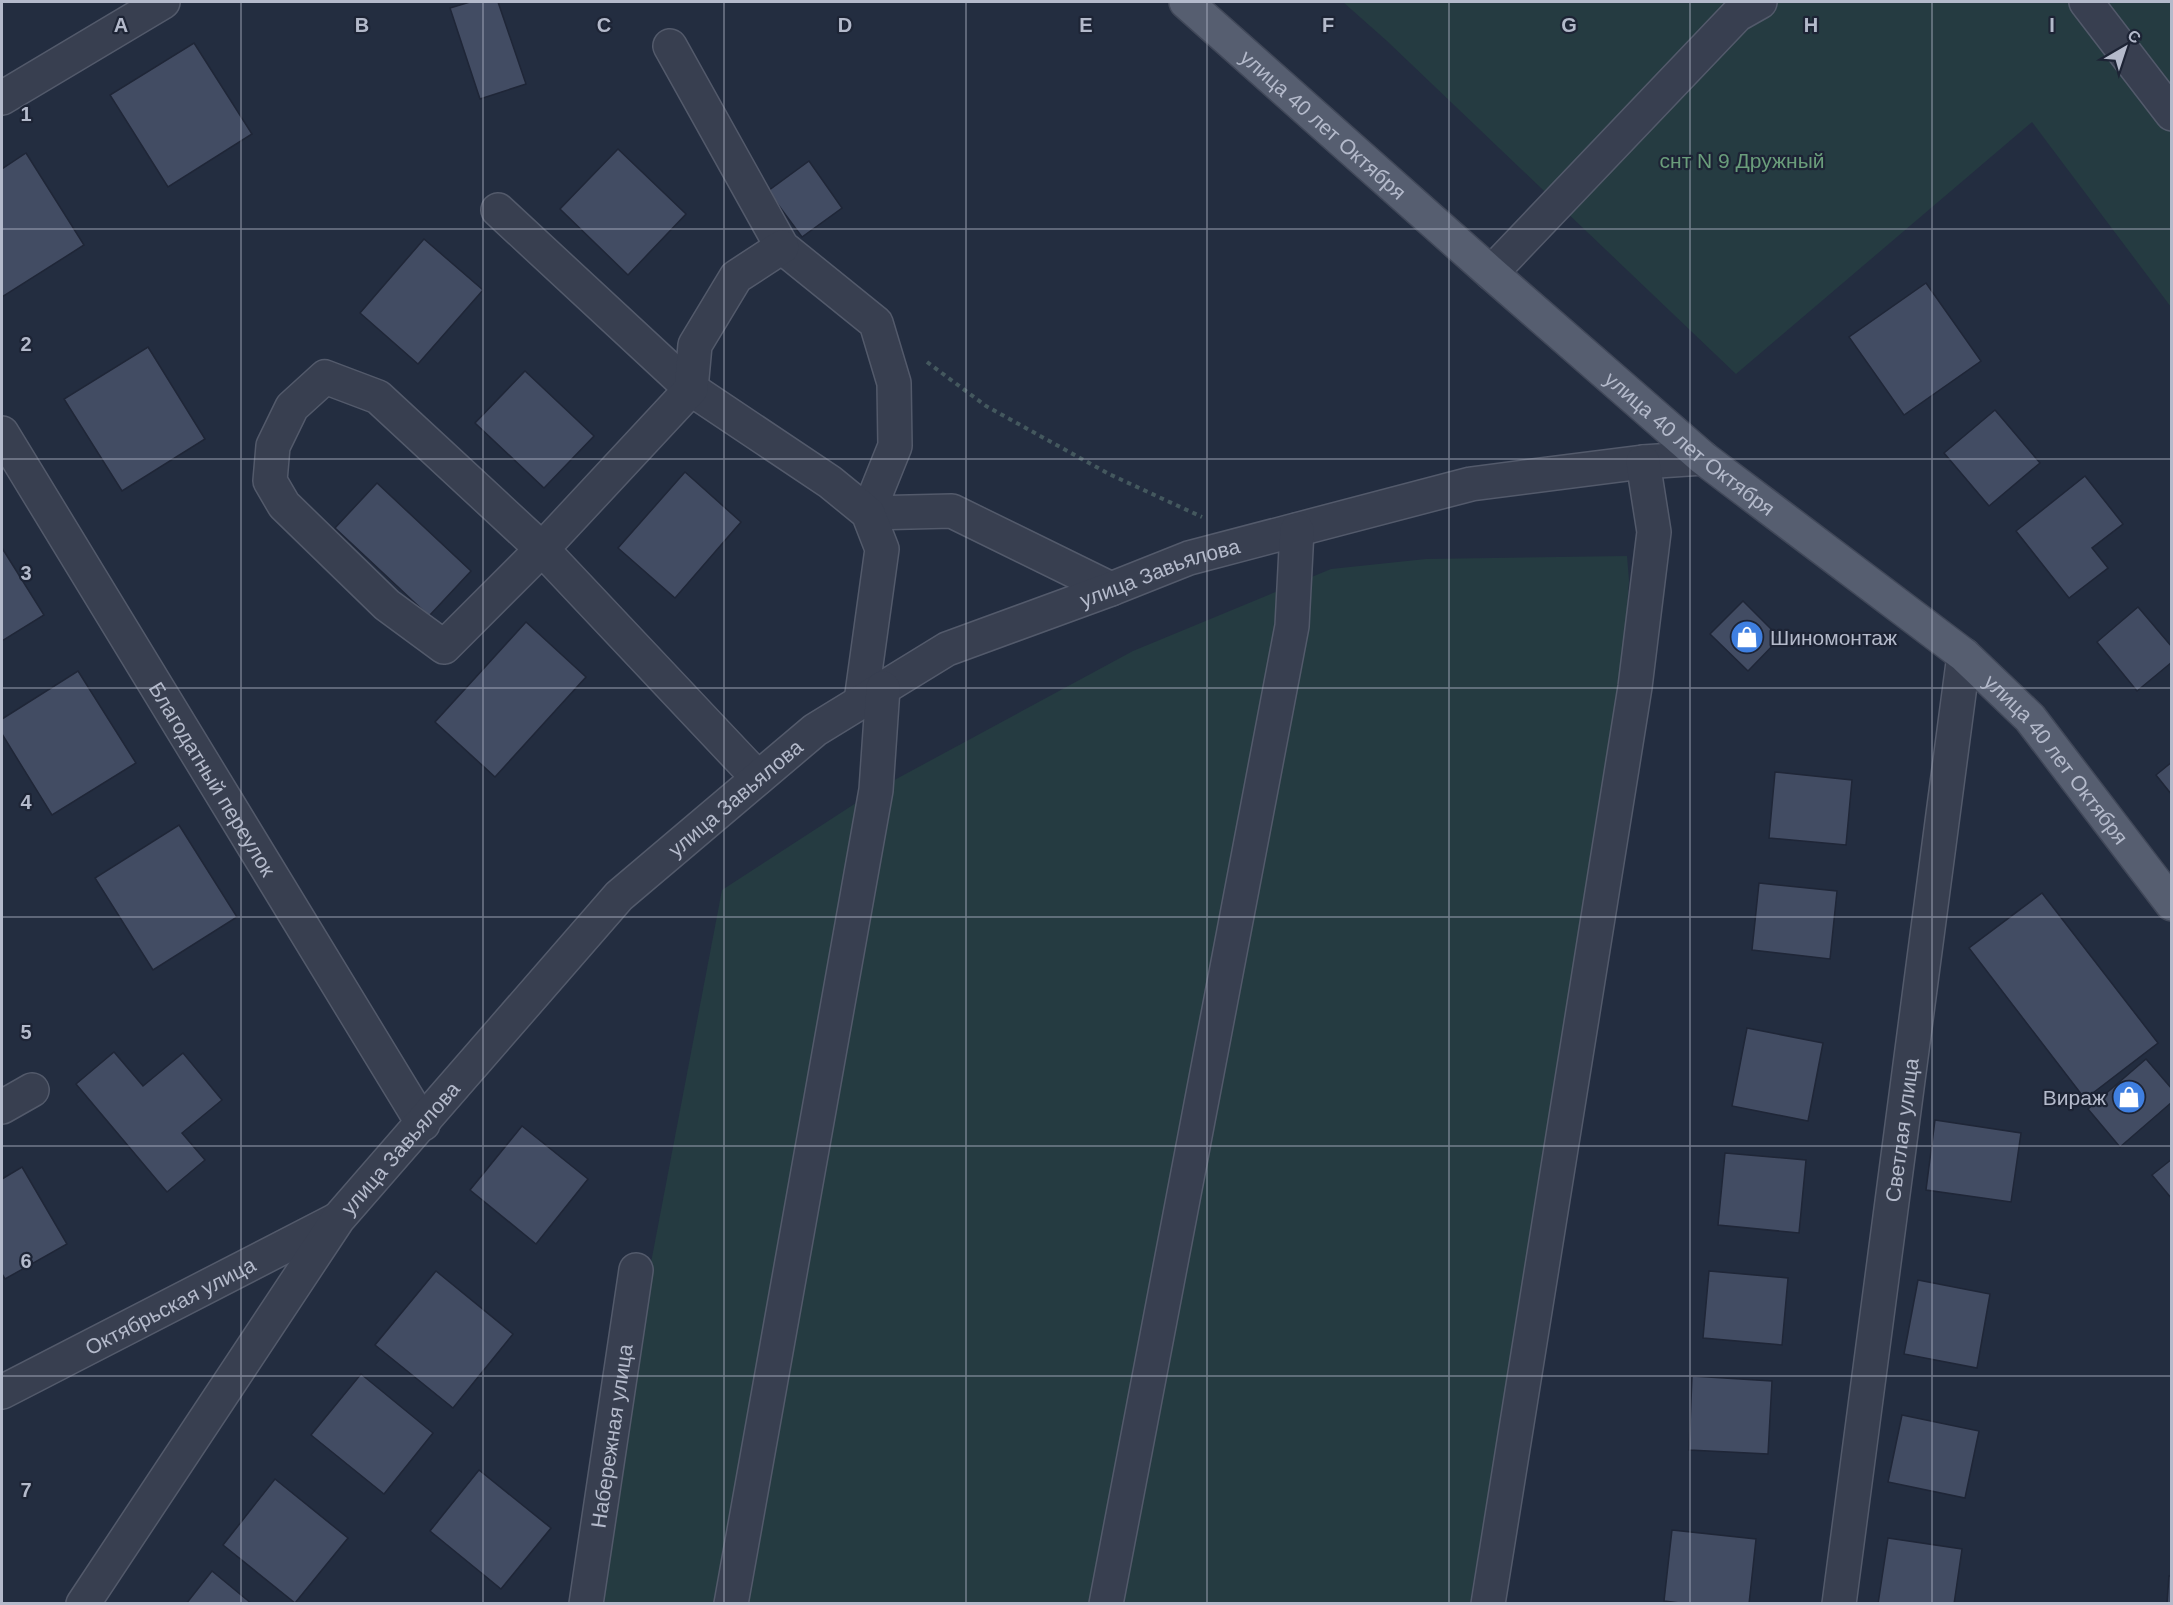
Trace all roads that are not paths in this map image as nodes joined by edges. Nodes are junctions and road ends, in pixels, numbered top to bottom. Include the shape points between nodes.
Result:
1 (162, 2) edge
2 (1186, 2) edge
3 (1760, 2) edge
4 (2086, 2) edge
5 (670, 46) dead end
6 (2, 98) edge
7 (2172, 114) edge
8 (498, 210) dead end
9 (782, 247) junction
10 (1491, 273) junction
11 (691, 389) junction
12 (2, 433) edge
13 (1703, 458) junction
14 (1643, 462) junction
15 (868, 513) junction
16 (1297, 530) junction
17 (542, 549) junction
18 (1111, 589) junction
19 (1964, 656) junction
20 (872, 695) junction
21 (758, 778) junction
22 (2172, 904) edge
23 (32, 1089) dead end
24 (2, 1107) edge
25 (423, 1124) junction
26 (339, 1219) junction
27 (636, 1270) dead end
28 (2, 1392) edge
29 (82, 1604) edge
30 (586, 1604) edge
31 (731, 1604) edge
32 (1106, 1604) edge
33 (1488, 1604) edge
34 (1839, 1604) edge

1 - 6 street
2 - 10 main road, улица 40 лет Октября
3 - 10 street via 1737,15
4 - 7 street
5 - 9 street
8 - 11 street
9 - 11 street via 736,277 695,345
9 - 15 street via 876,323 894,383 895,446
10 - 13 main road, улица 40 лет Октября
11 - 15 street via 830,482
11 - 17 street
12 - 25 street, Благодатный переулок
13 - 14 street, улица Завьялова
13 - 19 main road, улица 40 лет Октября
14 - 16 street, улица Завьялова via 1471,484
14 - 33 street via 1654,532 1635,687
15 - 18 street via 952,511
15 - 20 street via 882,549
16 - 18 street, улица Завьялова via 1189,558
16 - 32 street via 1292,626
17 - 17 street via 378,398 357,389 325,377 292,407 273,446 270,481 284,505 387,605 444,647
17 - 21 street
18 - 20 street, улица Завьялова via 947,649
19 - 22 main road, улица 40 лет Октября via 2030,718
19 - 34 street, Светлая улица
20 - 21 street, улица Завьялова via 815,730
20 - 31 street via 876,790
21 - 25 street, улица Завьялова via 619,896
23 - 24 street
25 - 26 street, улица Завьялова
26 - 28 street, Октябрьская улица
26 - 29 street, улица Завьялова
27 - 30 street, Набережная улица

